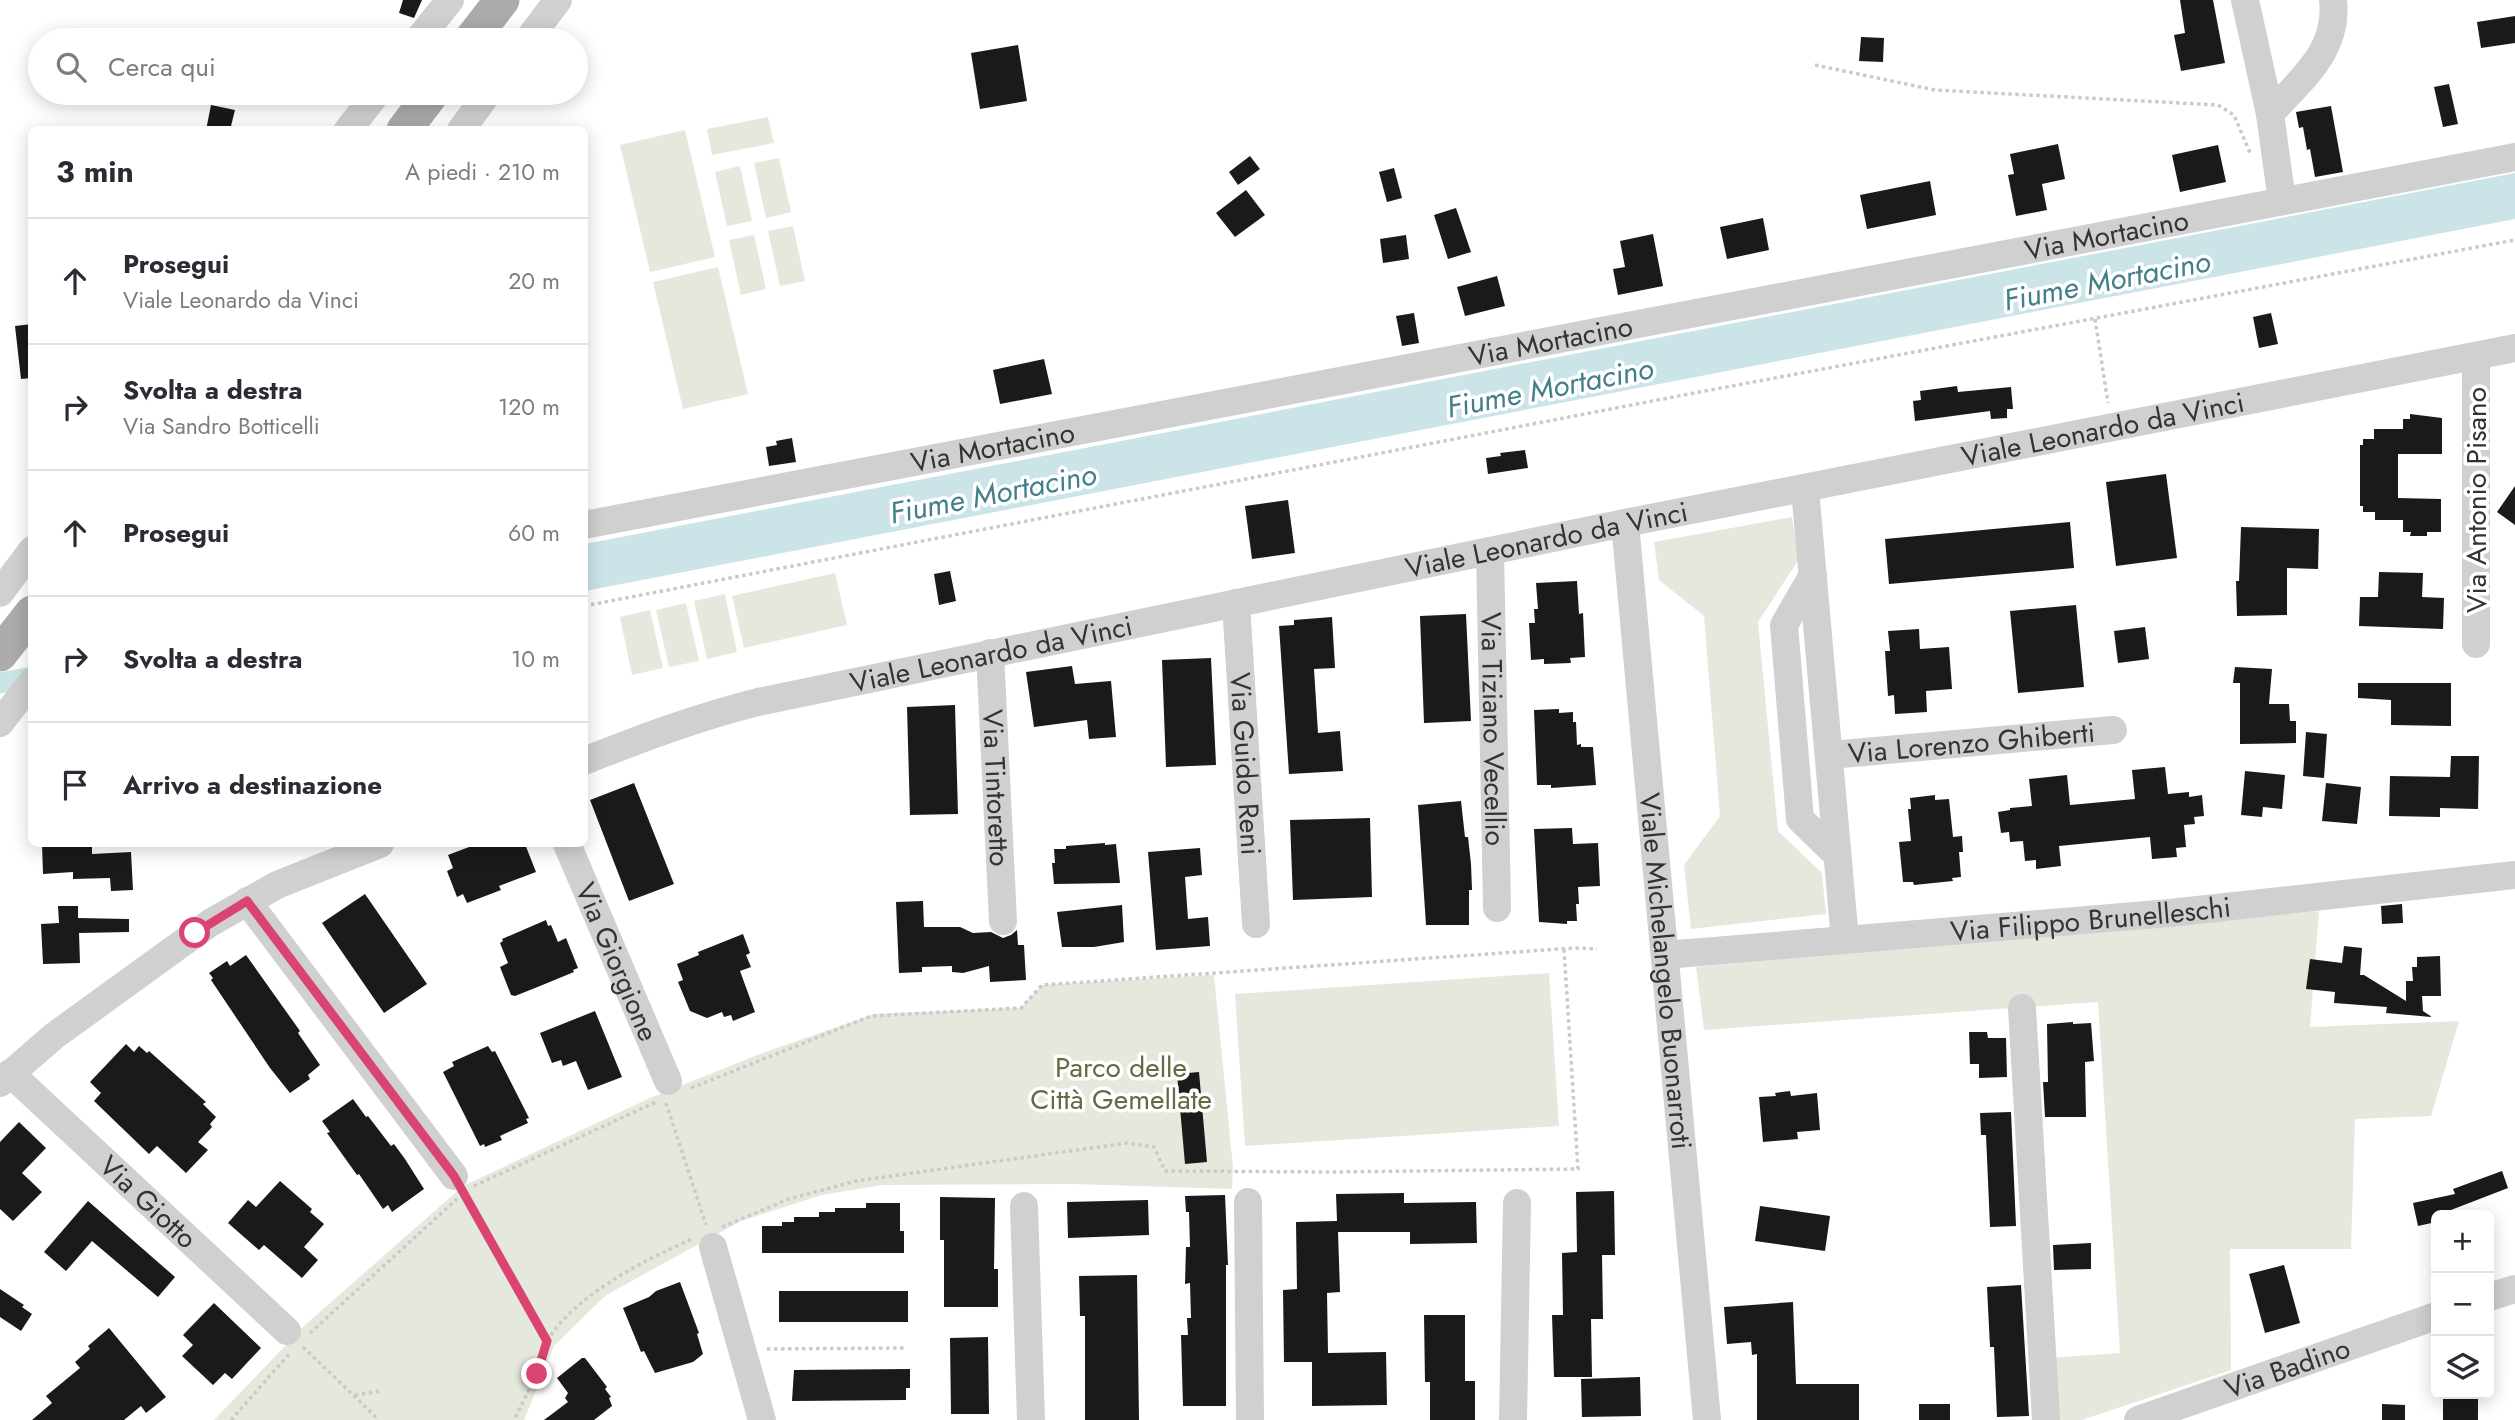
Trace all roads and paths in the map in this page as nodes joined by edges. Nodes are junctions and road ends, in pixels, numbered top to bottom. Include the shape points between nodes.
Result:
1 (450, 0) edge
2 (502, 0) edge
3 (558, 0) edge
4 (2245, 0) edge
5 (2333, 0) edge
6 (428, 28) edge
7 (480, 28) edge
8 (537, 28) edge
9 (1815, 65) dead end
10 (368, 105) edge
11 (423, 105) edge
12 (479, 105) edge
13 (2270, 114) junction
14 (351, 126) edge
15 (407, 126) edge
16 (464, 126) edge
17 (2251, 155) dead end
18 (2515, 156) edge
19 (2282, 201) junction
20 (2515, 240) edge
21 (2095, 318) junction
22 (2515, 348) edge
23 (2476, 356) junction
24 (2112, 428) junction
25 (1805, 488) junction
26 (1625, 523) junction
27 (588, 524) edge
28 (1490, 551) junction
29 (28, 555) edge
30 (1813, 575) junction
31 (0, 593) edge
32 (1236, 603) junction
33 (588, 605) edge
34 (28, 618) edge
35 (2476, 644) dead end
36 (4, 649) edge
37 (990, 653) junction
38 (28, 687) edge
39 (7, 714) edge
40 (2113, 730) dead end
41 (1830, 755) junction
42 (588, 759) edge
43 (372, 847) edge
44 (567, 847) edge
45 (1838, 855) junction
46 (2515, 875) edge
47 (247, 901) junction
48 (1497, 908) dead end
49 (1003, 922) dead end
50 (1256, 924) dead end
51 (1845, 940) junction
52 (1564, 949) junction
53 (1597, 949) dead end
54 (1665, 955) junction
55 (2022, 1008) dead end
56 (5, 1078) edge
57 (679, 1084) joint
58 (459, 1185) junction
59 (1248, 1202) dead end
60 (1517, 1203) dead end
61 (1024, 1206) dead end
62 (711, 1240) junction
63 (2515, 1289) edge
64 (2494, 1295) edge
65 (2431, 1318) edge
66 (293, 1337) junction
67 (547, 1341) junction
68 (904, 1348) dead end
69 (742, 1350) junction
70 (381, 1391) dead end
71 (354, 1395) junction
72 (231, 1420) edge
73 (379, 1420) edge
74 (514, 1420) edge
75 (762, 1420) edge
76 (1031, 1420) edge
77 (1250, 1420) edge
78 (1513, 1420) edge
79 (1707, 1420) edge
80 (2046, 1420) edge
81 (2138, 1420) edge

1 - 6 street
2 - 7 main road
3 - 8 street
4 - 13 street
5 - 13 street via 2333,28 2327,45
9 - 17 path via 1953,91 2218,105 2234,115
10 - 14 street
11 - 15 main road
12 - 16 street
13 - 19 street
18 - 19 street, Via Mortacino
19 - 27 street, Via Mortacino
20 - 21 path
21 - 24 path
21 - 33 path
22 - 23 street, Viale Leonardo da Vinci
23 - 24 street, Viale Leonardo da Vinci
23 - 35 street, Via Antonio Pisano
24 - 25 street, Viale Leonardo da Vinci
25 - 26 street, Viale Leonardo da Vinci
25 - 30 street, Via Lorenzo Ghiberti
26 - 28 street, Viale Leonardo da Vinci
26 - 54 street, Viale Michelangelo Buonarroti
28 - 32 street, Viale Leonardo da Vinci
28 - 48 street, Via Tiziano Vecellio
29 - 31 street
30 - 41 street, Via Lorenzo Ghiberti
30 - 45 street via 1784,625 1800,819
32 - 37 street, Viale Leonardo da Vinci
32 - 50 street, Via Guido Reni
34 - 36 main road
37 - 42 street, Viale Leonardo da Vinci via 700,717
37 - 49 street, Via Tintoretto
38 - 39 street
40 - 41 street, Via Lorenzo Ghiberti
41 - 45 street, Via Lorenzo Ghiberti
43 - 47 street
44 - 57 street, Via Giorgione
45 - 51 street, Via Lorenzo Ghiberti
46 - 51 street, Via Filippo Brunelleschi via 2171,913
47 - 56 street via 67,1026
47 - 58 street
51 - 54 street, Via Filippo Brunelleschi
52 - 53 path
52 - 57 path via 1042,985 1021,1008 871,1016
52 - 62 path via 1578,1169 1165,1171 1154,1147 1127,1143 856,1181 789,1199
54 - 79 street, Viale Michelangelo Buonarroti
55 - 80 street
56 - 66 street, Via Giotto
58 - 62 path via 468,1189 665,1098
58 - 66 path
58 - 67 path
59 - 77 street
60 - 78 street
61 - 76 street
62 - 67 path via 604,1284 555,1327
62 - 69 street
63 - 64 street
65 - 81 street, Via Badino
66 - 71 path
66 - 72 path
67 - 74 path
68 - 69 path
69 - 75 street
70 - 71 path
71 - 73 path

